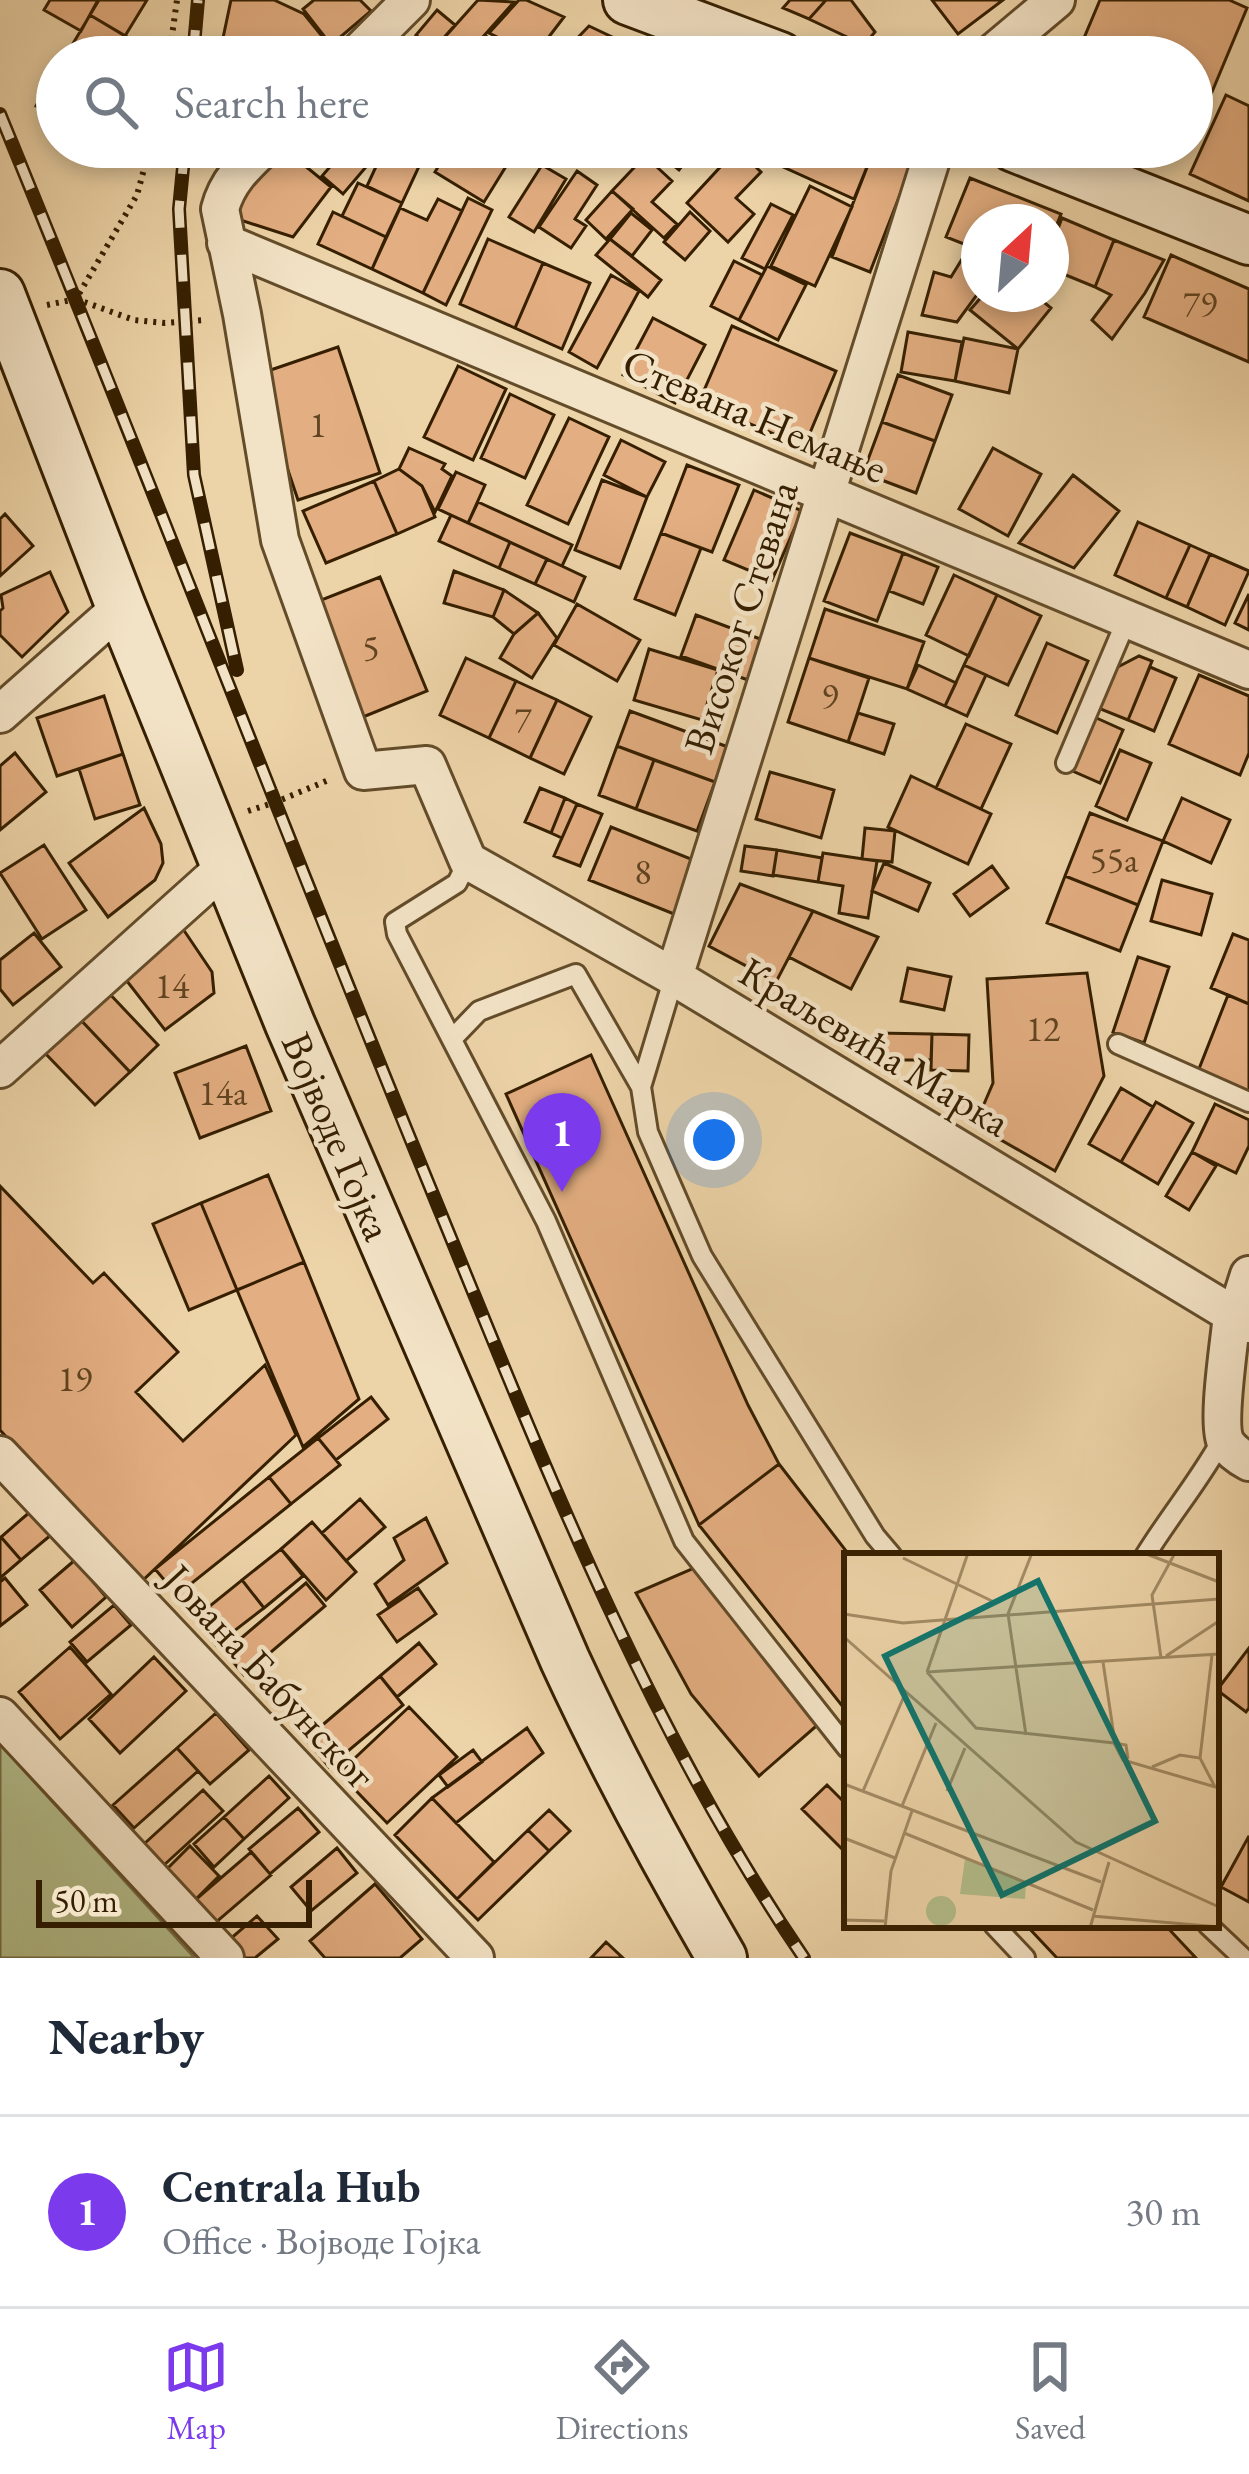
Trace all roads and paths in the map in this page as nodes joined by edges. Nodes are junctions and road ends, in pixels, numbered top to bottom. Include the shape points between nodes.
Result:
1 (177, 0) edge
2 (411, 0) edge
3 (628, 0) edge
4 (1056, 0) edge
5 (173, 36) edge
6 (375, 36) edge
7 (724, 36) edge
8 (1013, 36) edge
9 (144, 168) edge
10 (243, 168) edge
11 (928, 168) edge
12 (1067, 168) edge
13 (1249, 240) edge
14 (226, 243) junction
15 (76, 298) junction
16 (2, 310) edge
17 (242, 314) junction
18 (827, 493) junction
19 (121, 607) junction
20 (1127, 619) junction
21 (1249, 670) edge
22 (0, 714) edge
23 (1066, 764) dead end
24 (364, 771) junction
25 (205, 815) junction
26 (468, 861) junction
27 (226, 866) junction
28 (674, 977) junction
29 (453, 1038) junction
30 (1118, 1044) dead end
31 (0, 1069) edge
32 (641, 1087) junction
33 (1249, 1102) edge
34 (1249, 1275) edge
35 (1239, 1318) edge
36 (1236, 1449) edge
37 (0, 1455) edge
38 (889, 1553) edge
39 (1146, 1553) edge
40 (0, 1716) edge
41 (844, 1744) edge
42 (997, 1928) edge
43 (1211, 1928) edge
44 (223, 1957) edge
45 (475, 1958) edge
46 (722, 1958) edge
47 (1025, 1958) edge
48 (1243, 1958) edge

1 - 5 path
2 - 6 street
3 - 7 street
4 - 8 street
9 - 15 path via 137,195
10 - 14 street via 220,209
11 - 18 street, Високог Стевана
12 - 13 street
14 - 17 street
14 - 18 street, Стевана Немање
15 - 16 path
15 - 17 path via 165,323
16 - 19 street, Војводе Гојка
17 - 24 street via 280,540
18 - 20 street, Стевана Немање
18 - 28 street, Високог Стевана
19 - 22 street
19 - 25 street, Војводе Гојка
20 - 21 street, Стевана Немање
20 - 23 lane
24 - 25 path via 242,812
24 - 26 street via 427,765
25 - 27 street, Војводе Гојка
26 - 28 street, Краљевића Марка
26 - 29 lane via 457,883 395,922
27 - 31 street
27 - 46 street, Војводе Гојка via 565,1660
28 - 32 lane
28 - 35 street, Краљевића Марка
29 - 32 lane via 478,1011 576,974
29 - 41 lane via 545,1221 684,1541
30 - 33 lane
32 - 38 lane via 649,1132 702,1256
34 - 35 street
35 - 36 street via 1222,1422
36 - 39 lane via 1179,1502
37 - 45 street, Јована Бабунског
40 - 44 street
42 - 47 lane
43 - 48 lane

